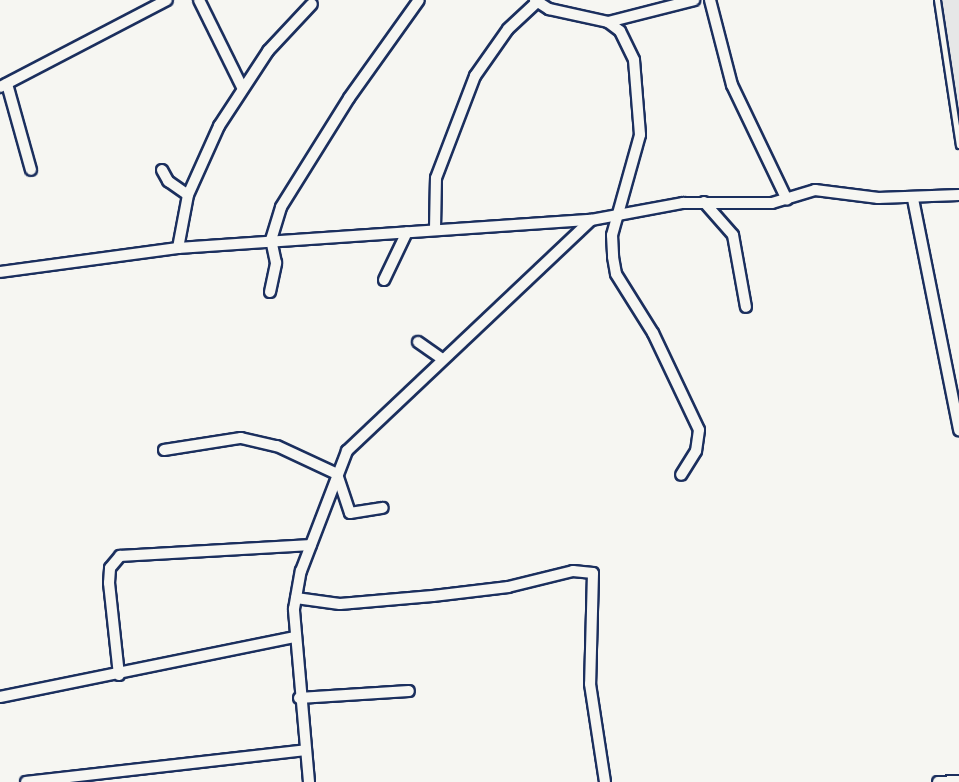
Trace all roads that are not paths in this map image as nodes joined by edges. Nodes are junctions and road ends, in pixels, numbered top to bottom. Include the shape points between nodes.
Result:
1 (167, 0) edge
2 (199, 0) edge
3 (419, 0) edge
4 (694, 0) edge
5 (710, 0) edge
6 (937, 0) edge
7 (536, 1) edge
8 (312, 4) dead end
9 (608, 22) junction
10 (3, 86) edge
11 (242, 87) junction
12 (959, 145) edge
13 (31, 170) dead end
14 (162, 170) dead end
15 (188, 195) junction
16 (959, 195) edge
17 (913, 199) junction
18 (787, 200) junction
19 (704, 202) junction
20 (620, 211) junction
21 (591, 220) junction
22 (435, 229) junction
23 (407, 232) junction
24 (271, 240) junction
25 (178, 248) junction
26 (0, 272) edge
27 (384, 280) dead end
28 (270, 292) dead end
29 (746, 307) dead end
30 (418, 342) dead end
31 (442, 359) junction
32 (959, 430) edge
33 (164, 450) dead end
34 (337, 474) junction
35 (681, 475) dead end
36 (383, 508) dead end
37 (311, 545) junction
38 (296, 598) junction
39 (294, 637) junction
40 (119, 675) junction
41 (409, 691) dead end
42 (0, 697) edge
43 (299, 698) junction
44 (305, 750) junction
45 (959, 781) edge
46 (26, 782) edge
47 (309, 782) edge
48 (605, 782) edge
49 (938, 782) edge

1 - 10 street
2 - 11 street
3 - 24 street via 281,207
4 - 9 street
5 - 18 street via 724,66
6 - 12 lane
7 - 9 street
7 - 22 street via 508,29 475,76 436,178
8 - 11 street
9 - 20 street via 620,31 634,60 641,113 637,157
10 - 13 street
11 - 15 street
14 - 15 street
15 - 25 street
16 - 17 street
17 - 18 street via 837,189
17 - 32 street
18 - 19 street
19 - 20 street
19 - 29 street via 733,235
20 - 21 street
20 - 35 street via 612,235 616,274 653,333 699,430 696,451
21 - 22 street
21 - 31 street
22 - 23 street
23 - 24 street
23 - 27 street
24 - 25 street
24 - 28 street via 276,263
25 - 26 street
30 - 31 street
31 - 34 street via 347,451
33 - 34 street via 241,438 277,446
34 - 36 street via 350,513
34 - 37 street
37 - 38 street
37 - 40 street via 120,556 110,568 109,583
38 - 39 street
38 - 48 street via 340,604 508,587 573,571 593,573 590,684
39 - 40 street
39 - 43 street
40 - 42 street
41 - 43 street
43 - 44 street
44 - 46 street
44 - 47 street
45 - 49 street

